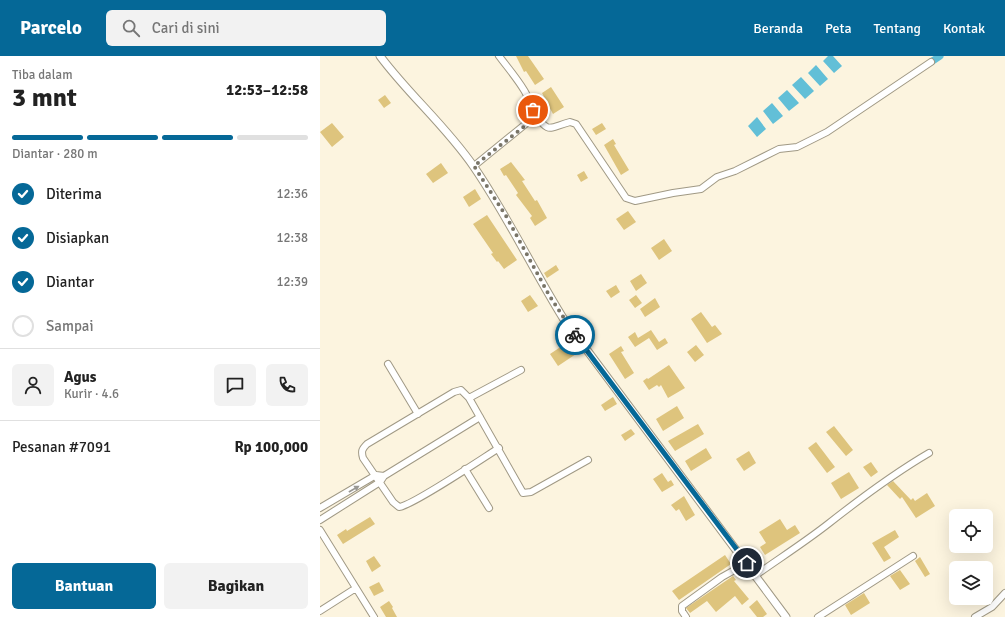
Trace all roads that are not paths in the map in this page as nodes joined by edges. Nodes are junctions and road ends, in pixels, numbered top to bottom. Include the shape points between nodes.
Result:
1 (380, 56) edge
2 (499, 56) edge
3 (931, 62) dead end
4 (534, 114) junction
5 (474, 166) junction
6 (388, 364) dead end
7 (521, 370) dead end
8 (469, 398) junction
9 (418, 414) junction
10 (480, 417) junction
11 (499, 448) junction
12 (929, 453) dead end
13 (588, 460) dead end
14 (465, 469) junction
15 (376, 475) junction
16 (382, 479) junction
17 (320, 508) edge
18 (489, 508) dead end
19 (320, 520) edge
20 (320, 530) edge
21 (913, 556) dead end
22 (747, 563) junction
23 (756, 575) junction
24 (356, 588) junction
25 (1005, 593) edge
26 (320, 611) edge
27 (374, 617) edge
28 (686, 617) edge
29 (786, 617) edge
30 (818, 617) edge
31 (975, 617) edge

1 - 5 street via 400,82 452,136
2 - 4 street via 527,96
3 - 4 street via 812,140 797,147 778,149 735,171 717,177 701,189 635,201 626,198 576,124 570,122 551,129 544,127
4 - 5 street via 530,122
5 - 22 street via 506,216 563,318
6 - 9 street
7 - 8 street
8 - 9 street via 463,391 458,391
8 - 10 street
9 - 15 street via 362,448 363,458
10 - 11 street
10 - 16 street
11 - 13 street via 526,494
11 - 14 street
12 - 23 street via 860,497 828,524
14 - 16 street via 403,507 396,506
14 - 18 street
15 - 16 street
17 -> 15 street
16 - 19 street
20 - 24 street
21 - 30 street
22 - 23 street
22 - 28 street via 722,577 682,606
23 - 29 street
24 - 26 street
24 - 27 street
25 - 31 street via 992,606

